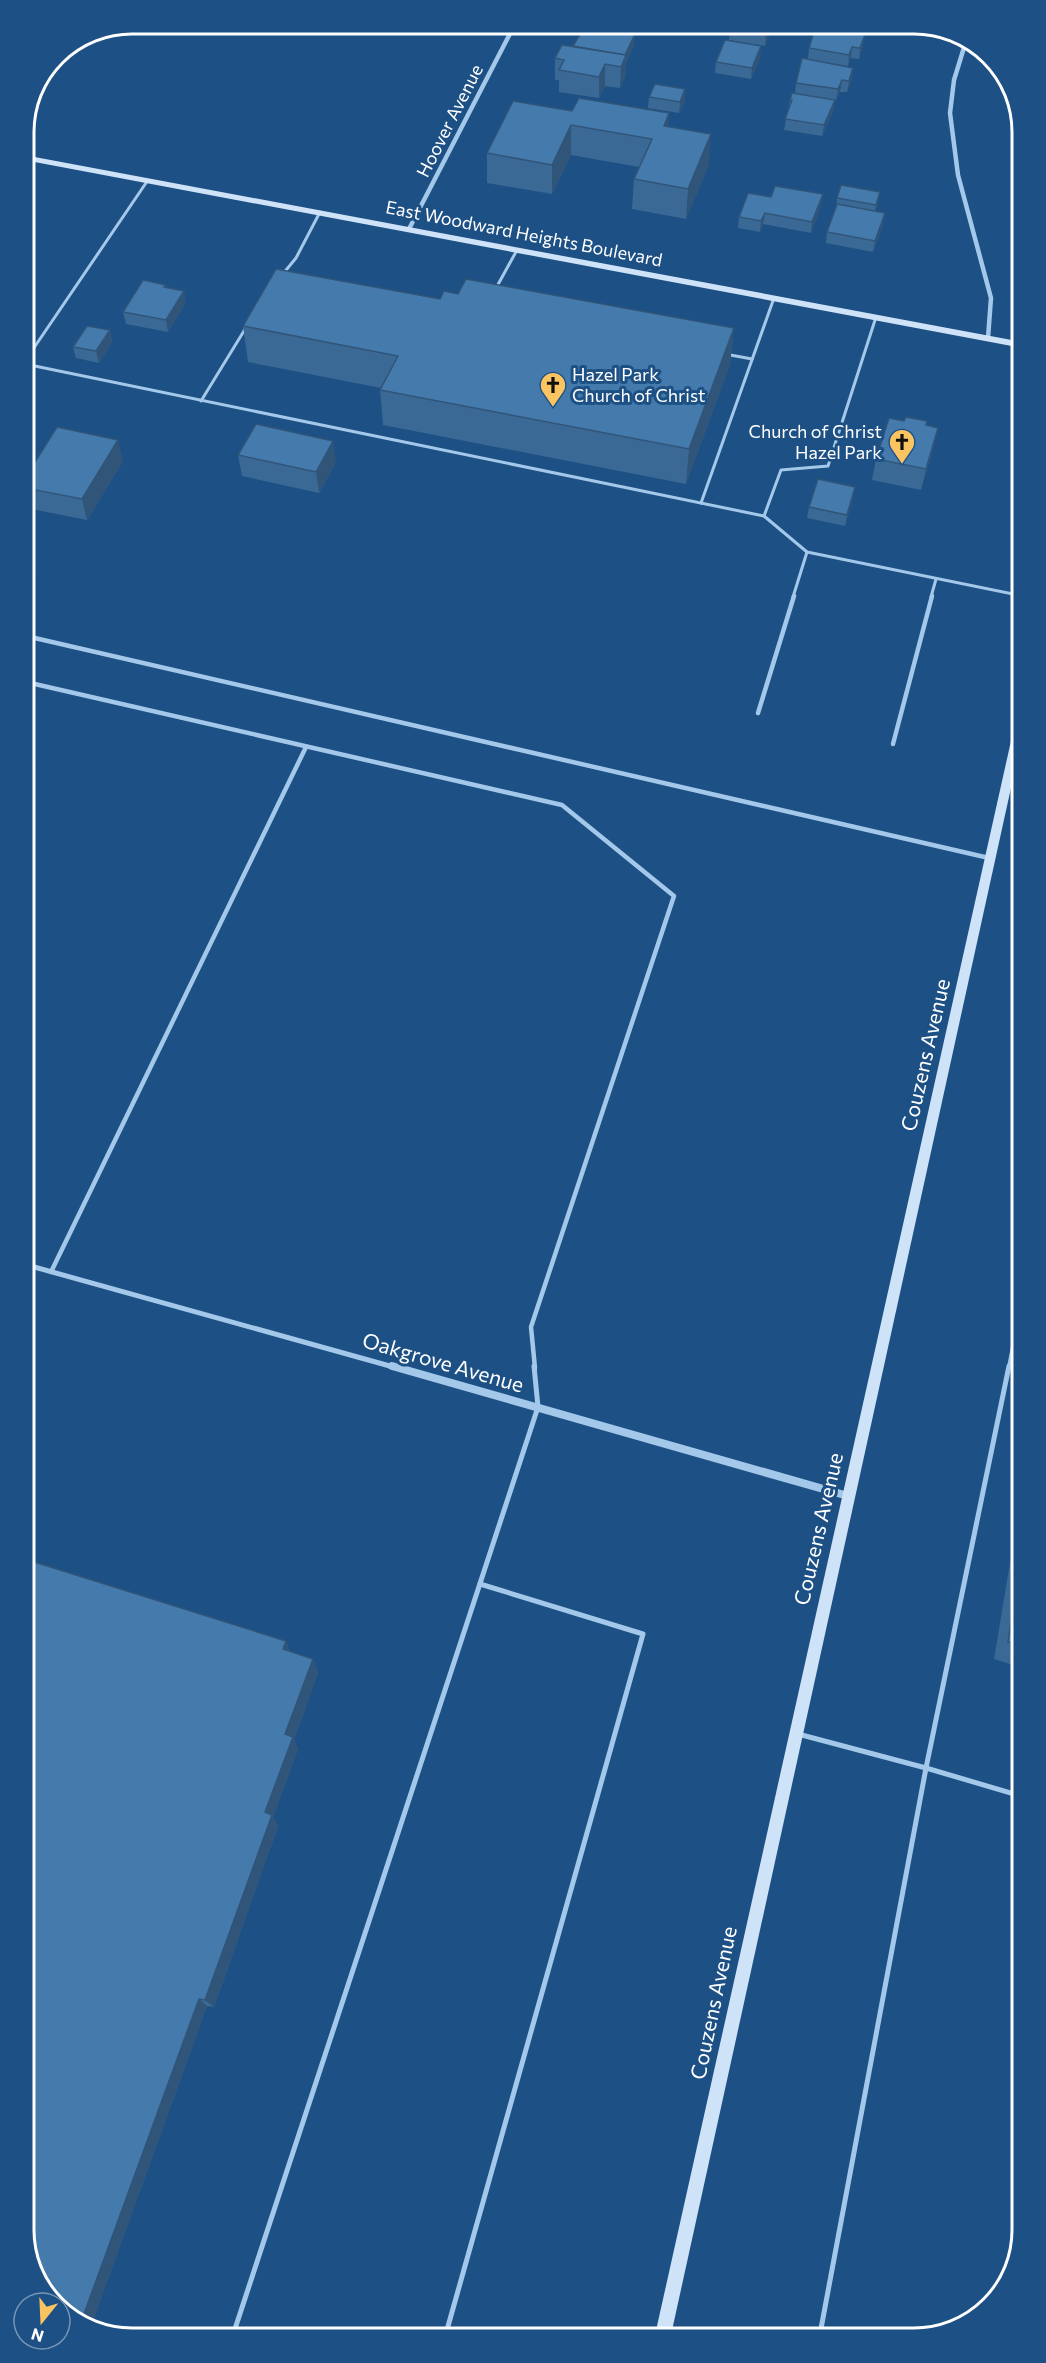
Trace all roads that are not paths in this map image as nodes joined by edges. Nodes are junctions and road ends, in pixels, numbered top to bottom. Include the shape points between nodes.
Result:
1 (510, 34) edge
2 (964, 48) edge
3 (35, 159) edge
4 (148, 180) junction
5 (320, 212) junction
6 (409, 230) junction
7 (517, 250) junction
8 (278, 281) edge
9 (493, 294) edge
10 (774, 298) junction
11 (876, 317) junction
12 (251, 319) edge
13 (988, 338) junction
14 (1012, 343) edge
15 (35, 348) edge
16 (724, 353) edge
17 (752, 359) junction
18 (35, 365) edge
19 (201, 401) junction
20 (701, 503) junction
21 (764, 516) junction
22 (807, 552) junction
23 (936, 579) junction
24 (1012, 594) edge
25 (35, 638) edge
26 (35, 684) edge
27 (759, 713) dead end
28 (893, 744) dead end
29 (306, 747) junction
30 (1012, 771) edge
31 (992, 859) junction
32 (34, 1267) edge
33 (51, 1272) junction
34 (1012, 1356) edge
35 (538, 1407) junction
36 (848, 1496) junction
37 (480, 1584) junction
38 (795, 1734) junction
39 (926, 1768) junction
40 (1012, 1793) edge
41 (235, 2328) edge
42 (447, 2328) edge
43 (665, 2328) edge
44 (821, 2328) edge

1 - 6 street, Hoover Avenue
2 - 13 street via 950,112 958,175 991,298
3 - 4 street, East Woodward Heights Boulevard
4 - 5 street, East Woodward Heights Boulevard
4 - 15 lane
5 - 6 street, East Woodward Heights Boulevard
5 - 8 lane via 296,258
6 - 7 street, East Woodward Heights Boulevard
7 - 9 lane
7 - 10 street, East Woodward Heights Boulevard
10 - 11 street, East Woodward Heights Boulevard
10 - 17 lane
11 - 13 street, East Woodward Heights Boulevard
11 - 21 lane via 828,466 782,470
12 - 19 lane
13 - 14 street, East Woodward Heights Boulevard
16 - 17 lane
17 - 20 lane
18 - 19 lane
19 - 20 lane
20 - 21 lane
21 - 22 lane
22 - 23 lane
22 - 27 lane
23 - 24 lane
23 - 28 lane
25 - 31 lane
26 - 29 lane
29 - 33 lane
29 - 35 lane via 562,805 674,896 531,1327
30 - 31 street, Couzens Avenue
31 - 36 street, Couzens Avenue
32 - 33 street, Oakgrove Avenue
33 - 35 street, Oakgrove Avenue
34 - 39 lane
35 - 36 street, Oakgrove Avenue
35 - 37 lane
36 - 38 street, Couzens Avenue
37 - 41 lane
37 - 42 lane via 642,1634
38 - 39 lane
38 - 43 street, Couzens Avenue
39 - 40 lane
39 - 44 lane

